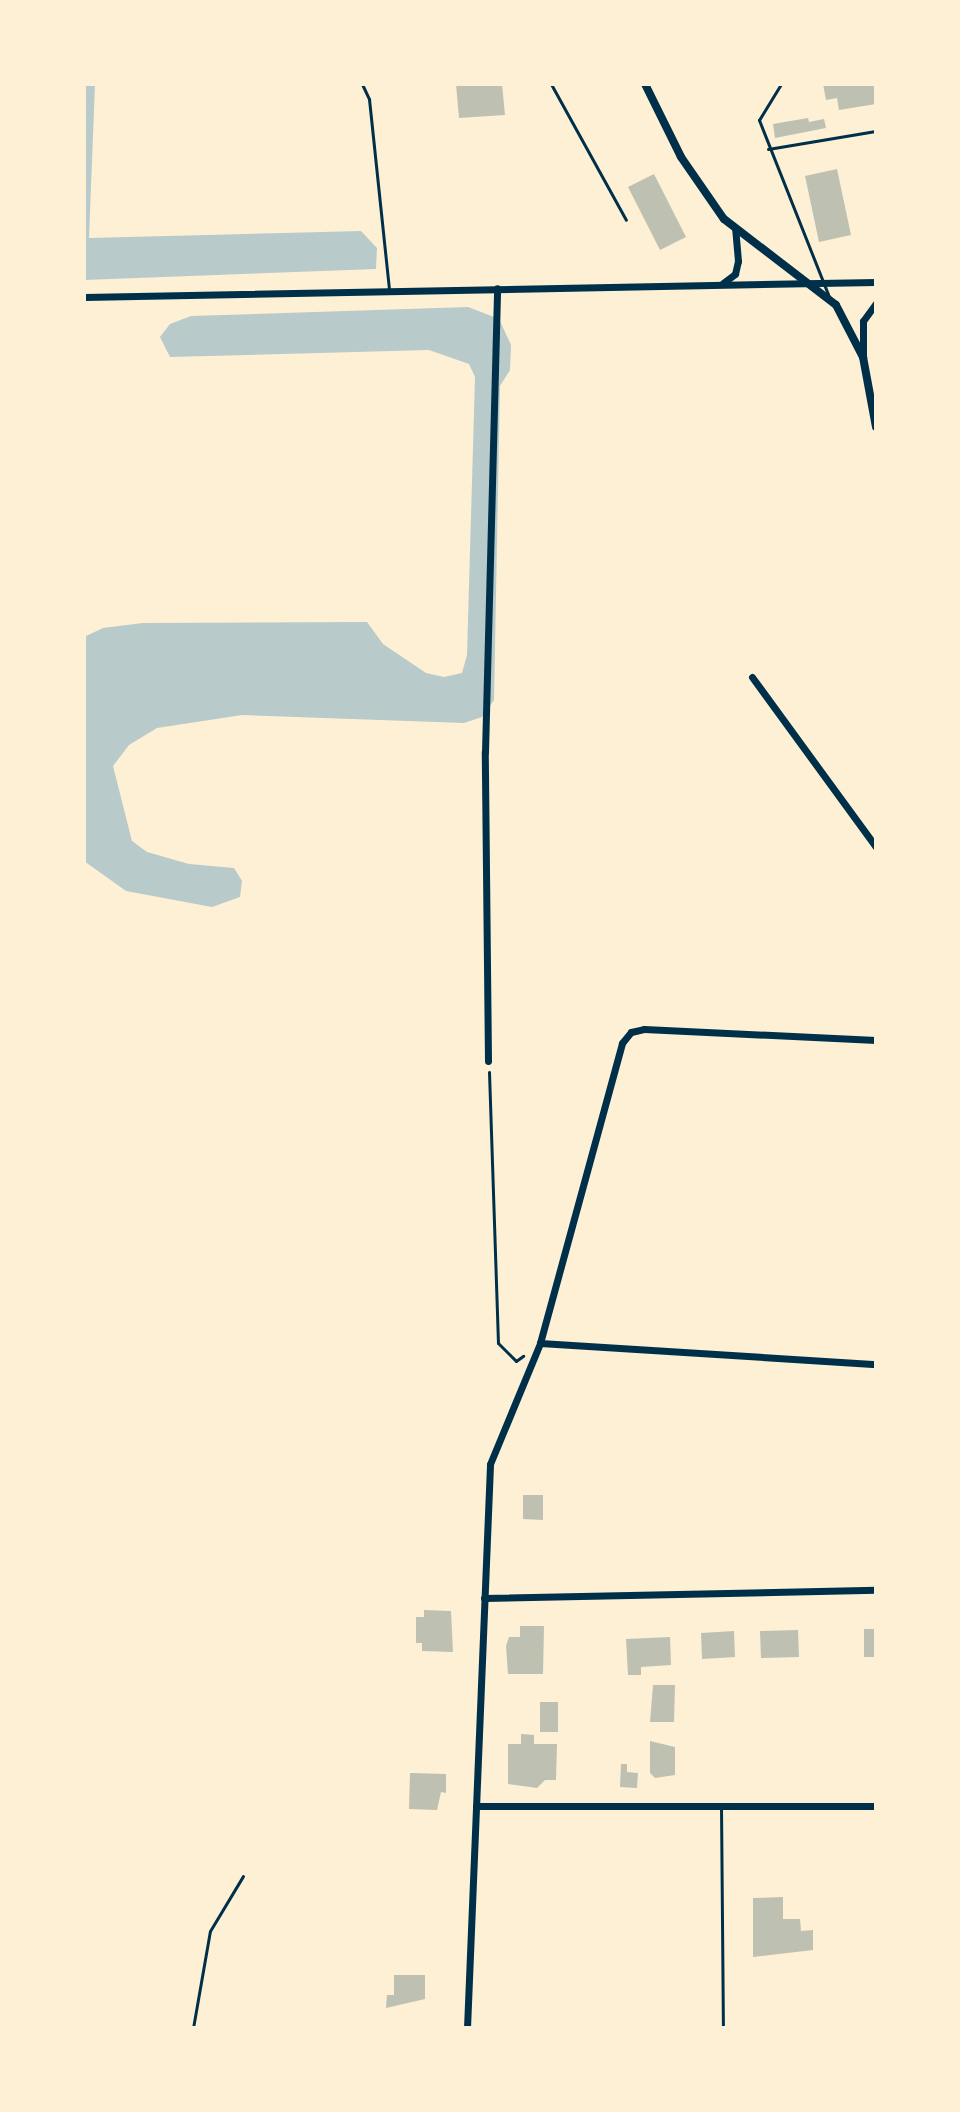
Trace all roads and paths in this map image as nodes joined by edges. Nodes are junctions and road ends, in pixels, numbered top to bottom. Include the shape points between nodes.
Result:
1 (362, 84) edge
2 (551, 84) edge
3 (645, 84) edge
4 (781, 84) edge
5 (876, 131) edge
6 (768, 149) junction
7 (626, 220) dead end
8 (735, 228) junction
9 (805, 281) junction
10 (825, 282) junction
11 (876, 282) edge
12 (714, 286) junction
13 (497, 288) junction
14 (389, 291) junction
15 (84, 297) edge
16 (829, 297) junction
17 (876, 303) edge
18 (863, 357) junction
19 (876, 427) edge
20 (752, 677) dead end
21 (876, 847) edge
22 (876, 1040) edge
23 (488, 1061) joint
24 (540, 1343) junction
25 (876, 1364) edge
26 (876, 1590) edge
27 (484, 1598) junction
28 (476, 1806) junction
29 (721, 1806) junction
30 (876, 1806) edge
31 (243, 1876) dead end
32 (193, 2028) edge
33 (467, 2028) edge
34 (723, 2028) edge

1 - 14 lane via 369,99
2 - 7 lane
3 - 8 street via 694,178
4 - 6 lane via 759,120
5 - 6 lane
6 - 10 lane
8 - 9 street
8 - 12 street via 735,274
9 - 10 street
9 - 12 street
9 - 16 street
10 - 11 street
10 - 16 lane
12 - 13 street
13 - 14 street
13 - 23 street via 485,752
14 - 15 street
16 - 18 street
17 - 18 street via 863,321
18 - 19 street
20 - 21 street
22 - 24 street via 631,1032 622,1043
23 - 24 path via 498,1343 516,1361
24 - 25 street
24 - 27 street via 490,1464
26 - 27 street
27 - 28 street
28 - 29 street
28 - 33 street
29 - 30 street
29 - 34 lane
31 - 32 lane via 210,1931

